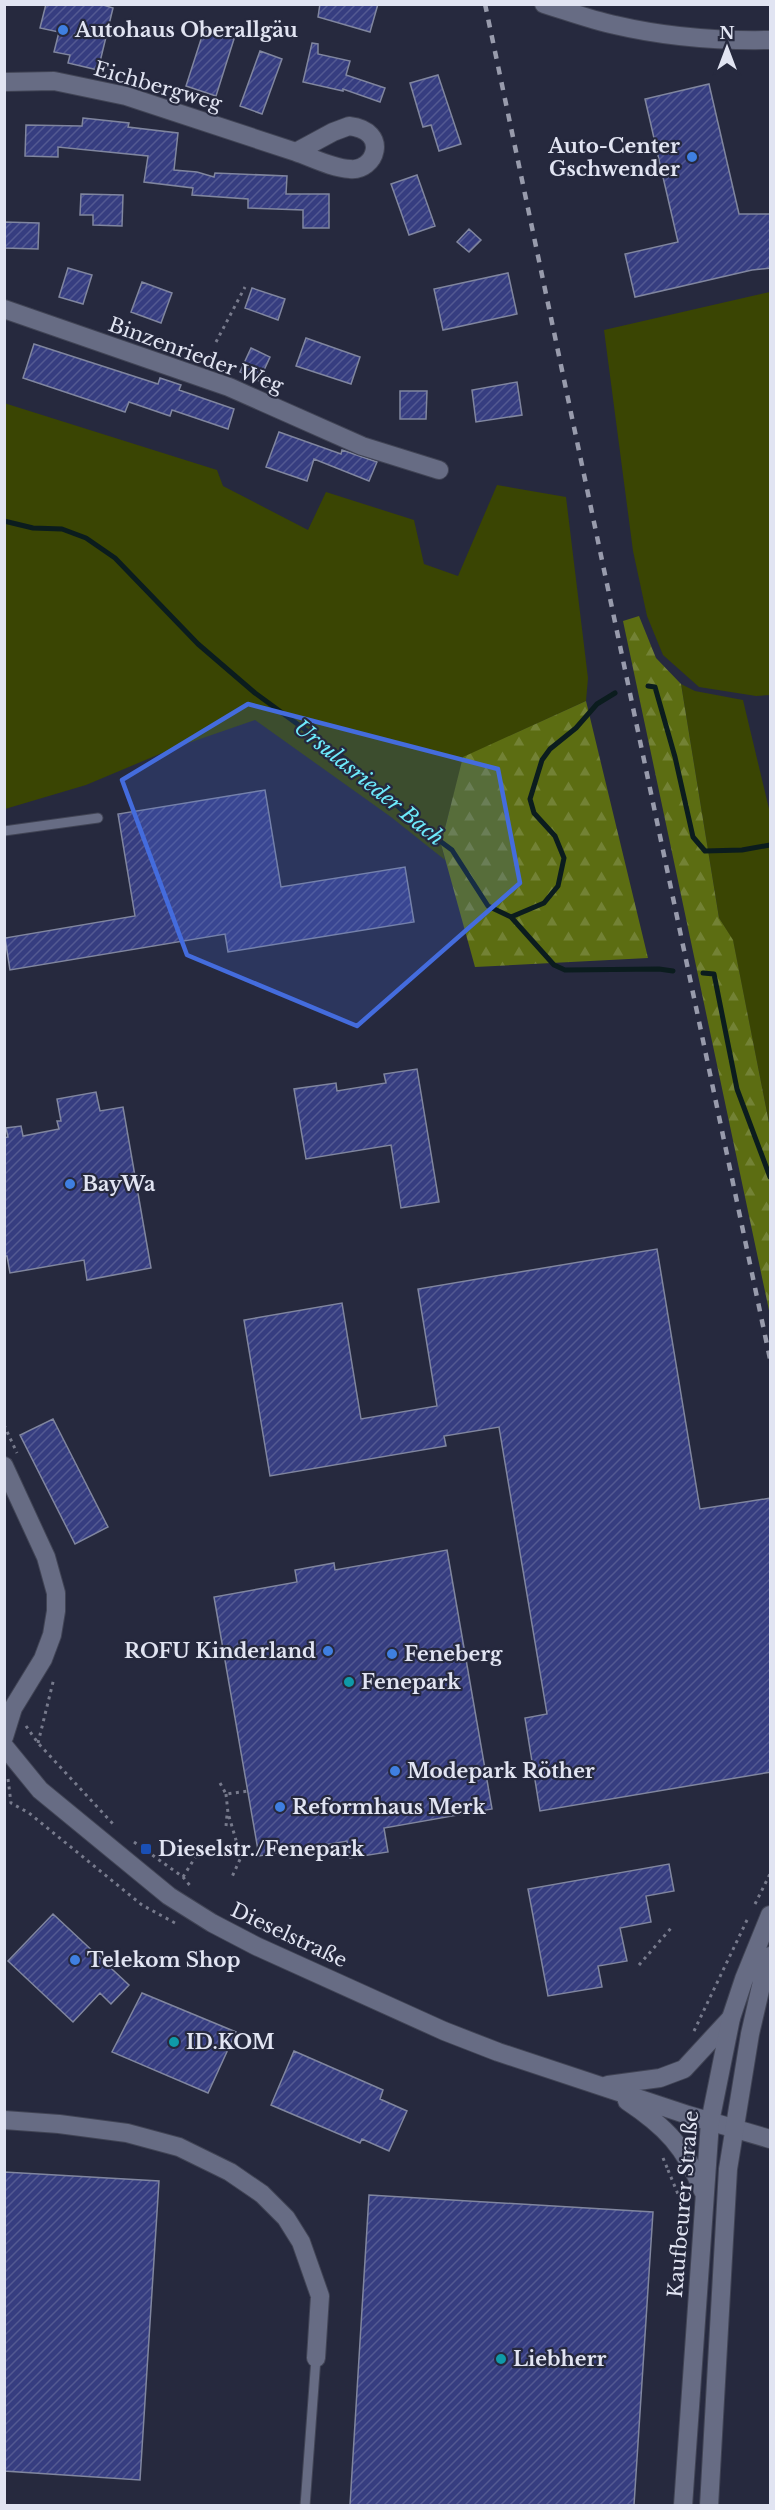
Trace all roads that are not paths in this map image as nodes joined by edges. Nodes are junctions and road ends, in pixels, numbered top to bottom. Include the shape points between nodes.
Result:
1 (544, 4) edge
2 (771, 39) edge
3 (4, 82) edge
4 (296, 152) dead end
5 (4, 309) edge
6 (439, 470) dead end
7 (98, 818) dead end
8 (4, 831) edge
9 (4, 1467) edge
10 (4, 1737) edge
11 (4, 1746) edge
12 (771, 1915) edge
13 (771, 1956) edge
14 (731, 2018) junction
15 (603, 2085) junction
16 (4, 2120) edge
17 (710, 2122) junction
18 (733, 2127) junction
19 (771, 2139) edge
20 (704, 2191) junction
21 (316, 2358) joint
22 (305, 2505) edge
23 (683, 2505) edge
24 (709, 2505) edge

1 - 2 street via 614,25 664,34 724,40
3 - 4 street, Eichbergweg via 54,81 126,96
5 - 6 street, Binzenrieder Weg via 229,387 362,446
7 - 8 lane
9 - 10 street via 46,1557 56,1593 56,1611 43,1659 13,1708
11 - 15 street, Dieselstraße via 40,1790 169,1896 212,1923 444,2031
12 - 14 street, Kaufbeurer Straße
13 - 18 street via 750,2034
14 - 15 street, Dieselstraße via 684,2069 660,2078
14 - 17 street, Kaufbeurer Straße
15 - 17 street, Dieselstraße
15 - 20 street, Dieselstraße via 654,2119 681,2147
16 - 21 street via 127,2133 179,2147 230,2172 262,2194 286,2218 301,2242 320,2296
17 - 18 street, Dieselstraße
17 - 20 street, Kaufbeurer Straße
18 - 19 street, Dieselstraße
18 - 24 street
20 - 23 street, Kaufbeurer Straße
21 - 22 lane

